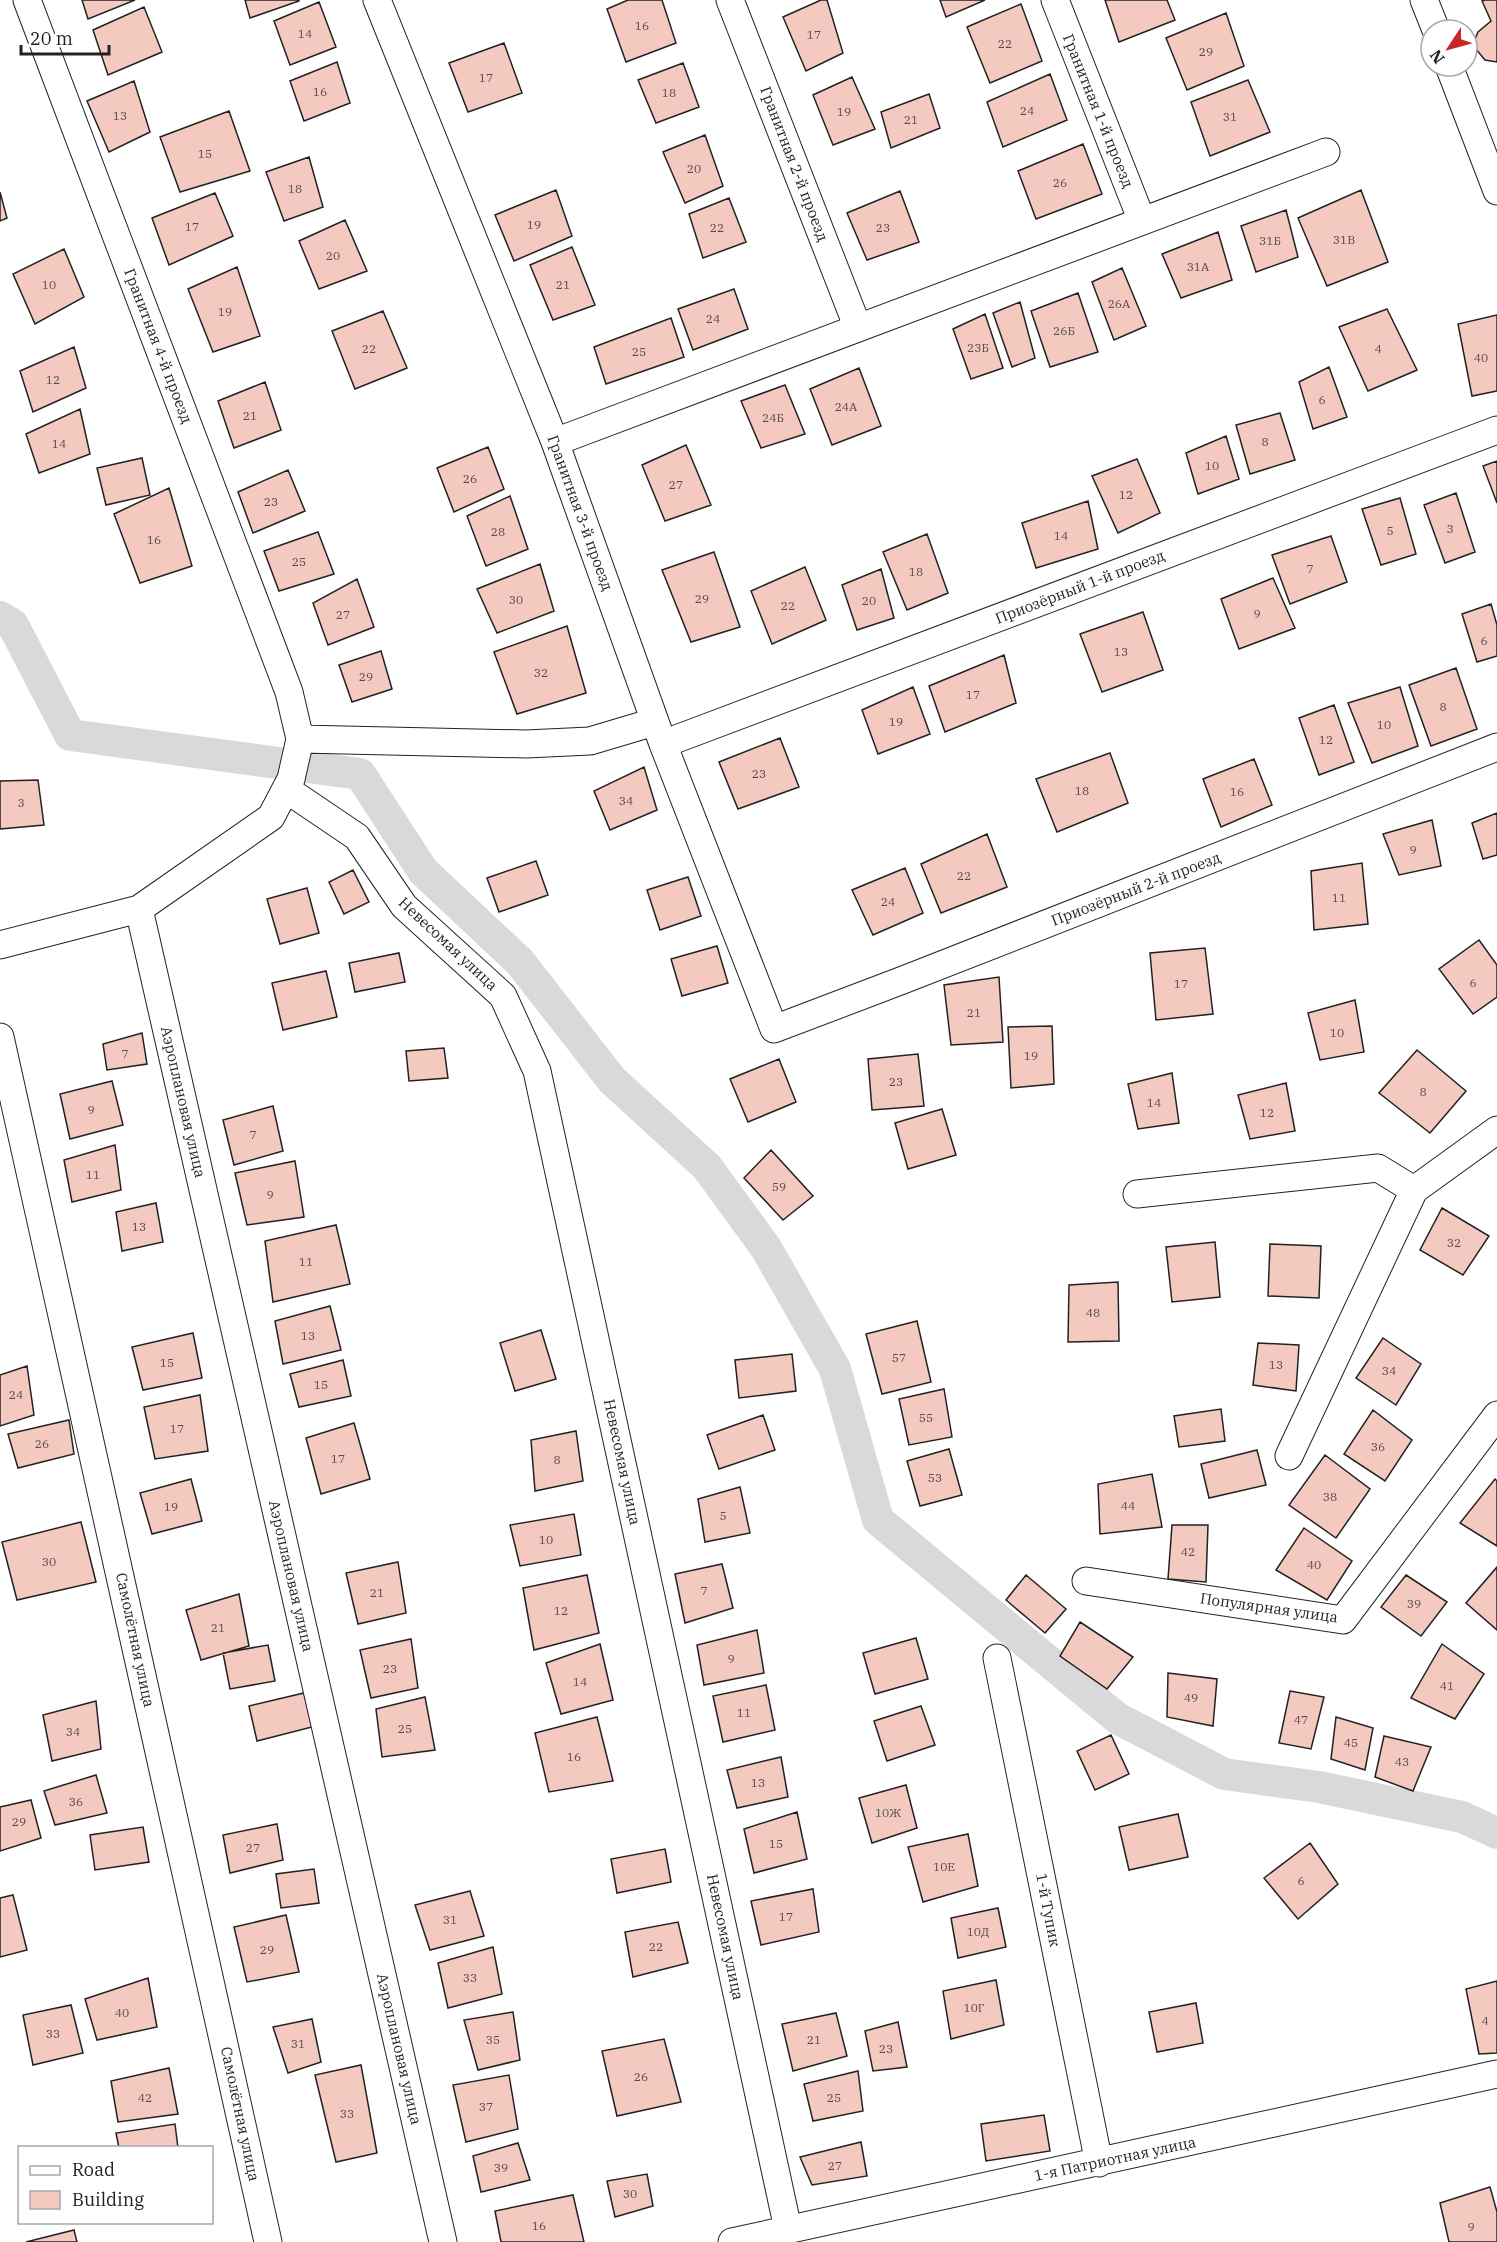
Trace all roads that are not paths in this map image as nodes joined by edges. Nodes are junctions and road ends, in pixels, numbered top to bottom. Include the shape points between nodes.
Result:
1 (27, 0) edge
2 (377, 0) edge
3 (730, 0) edge
4 (1054, 0) edge
5 (1424, 0) edge
6 (1431, 18) edge
7 (1454, 78) edge
8 (1326, 152) dead end
9 (1497, 191) edge
10 (1142, 221) junction
11 (858, 328) junction
12 (1497, 430) edge
13 (555, 442) junction
14 (658, 733) junction
15 (299, 740) junction
16 (1497, 747) edge
17 (288, 784) junction
18 (138, 909) junction
19 (0, 945) edge
20 (774, 1029) joint
21 (0, 1038) edge
22 (1497, 1130) edge
23 (1414, 1190) junction
24 (1137, 1194) dead end
25 (1497, 1415) edge
26 (1289, 1456) dead end
27 (1086, 1581) dead end
28 (997, 1658) dead end
29 (1497, 2074) edge
30 (1099, 2163) junction
31 (788, 2229) junction
32 (268, 2242) edge
33 (443, 2242) edge
34 (732, 2242) edge

1 - 15 street, Гранитная 4-й проезд via 289,692
2 - 13 street, Гранитная 3-й проезд
3 - 11 street, Гранитная 2-й проезд
4 - 10 street, Гранитная 1-й проезд
5 - 6 street
7 - 9 street
8 - 10 street
10 - 11 street
11 - 13 street
12 - 14 street, Приозёрный 1-й проезд
13 - 14 street, Гранитная 3-й проезд
14 - 15 street, Приозёрный 1-й проезд via 526,744
14 - 20 street, Гранитная 3-й проезд
15 - 17 street
16 - 20 street, Приозёрный 2-й проезд
17 - 18 street via 271,817
17 - 31 street, Невесомая улица via 357,837 404,906 503,996 537,1071
18 - 19 street
18 - 33 street, Аэроплановая улица
21 - 32 street, Самолётная улица
22 - 23 street
23 - 24 street via 1378,1168
23 - 26 street
25 - 27 street, Популярная улица via 1343,1620
28 - 30 street, 1-й Тупик
29 - 30 street, 1-я Патриотная улица
30 - 31 street, 1-я Патриотная улица
31 - 34 street, 1-я Патриотная улица

